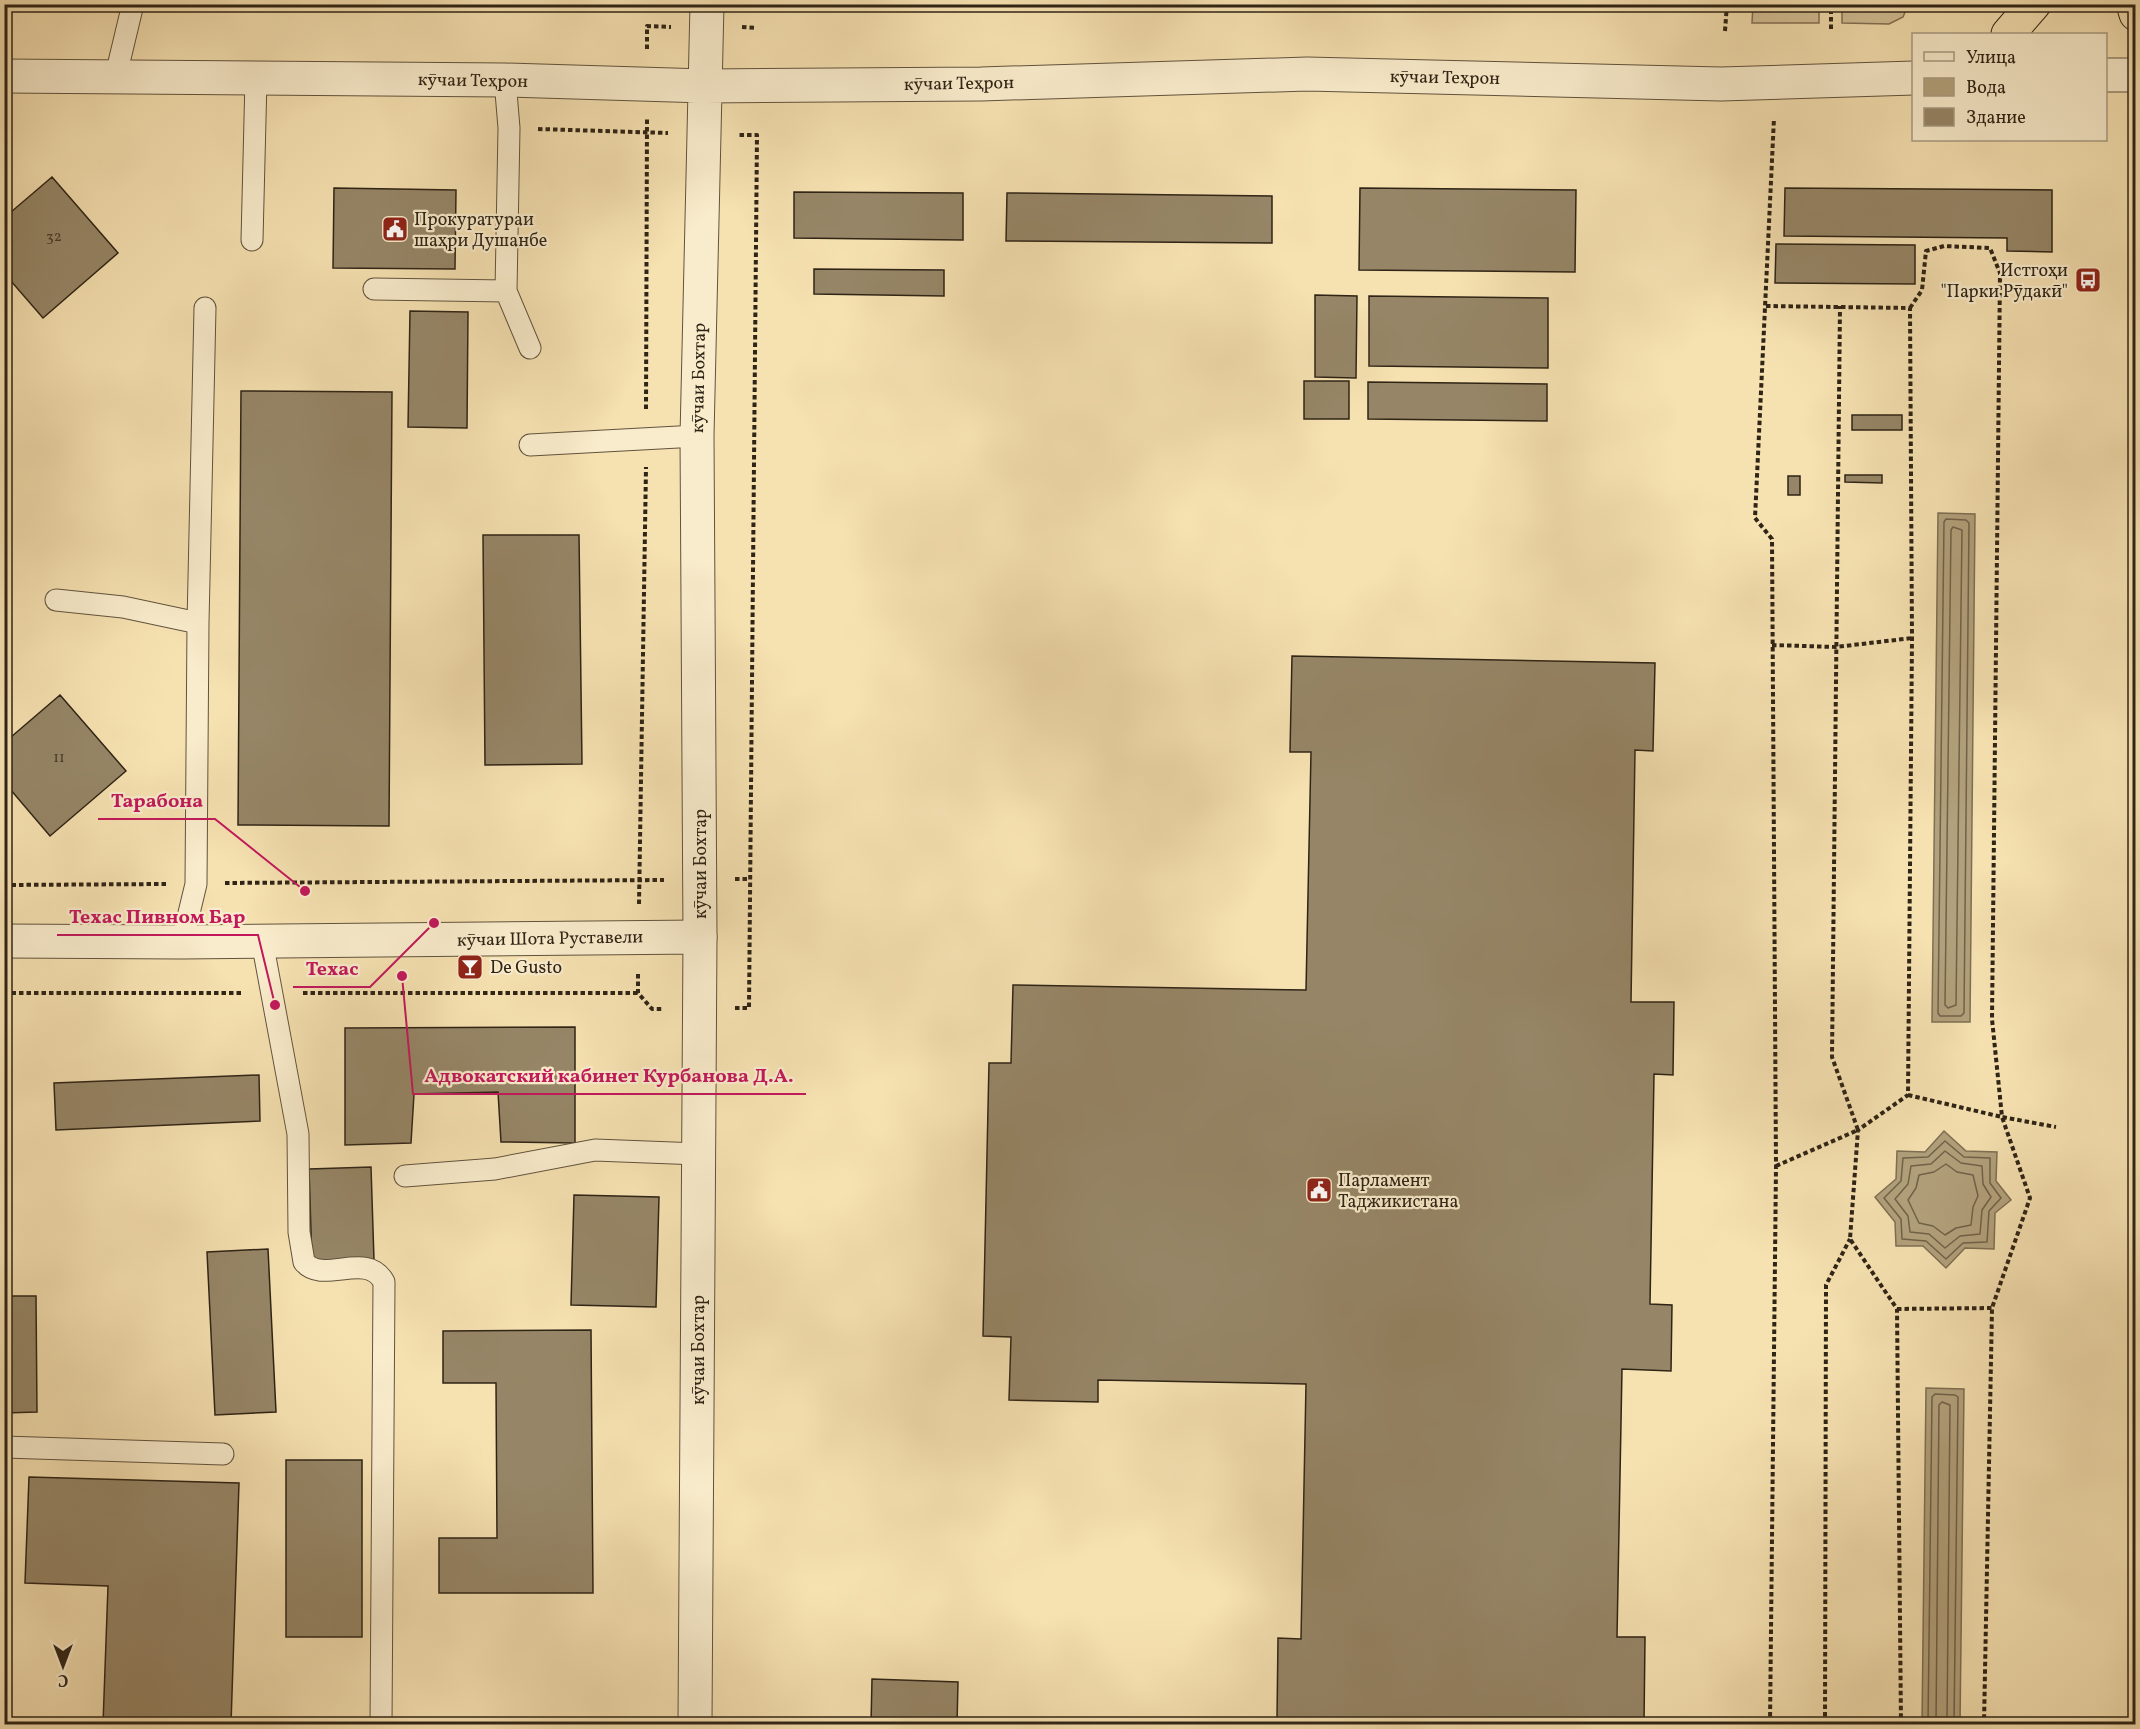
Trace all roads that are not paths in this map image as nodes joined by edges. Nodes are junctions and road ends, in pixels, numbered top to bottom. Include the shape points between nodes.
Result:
1 (133, 4) edge
2 (707, 4) edge
3 (2034, 4) edge
4 (2133, 4) edge
5 (2136, 14) edge
6 (2009, 33) edge
7 (2107, 75) edge
8 (2136, 75) edge
9 (4, 76) edge
10 (1912, 78) edge
11 (115, 79) junction
12 (256, 79) junction
13 (505, 80) junction
14 (705, 86) junction
15 (252, 240) dead end
16 (374, 289) dead end
17 (507, 291) junction
18 (205, 308) dead end
19 (530, 348) dead end
20 (697, 436) junction
21 (530, 445) dead end
22 (56, 600) dead end
23 (198, 623) junction
24 (700, 937) junction
25 (4, 941) edge
26 (262, 941) junction
27 (182, 942) junction
28 (699, 1154) junction
29 (405, 1176) dead end
30 (4, 1446) edge
31 (223, 1454) dead end
32 (381, 1725) edge
33 (695, 1725) edge

1 - 11 lane
2 - 14 street, кӯчаи Бохтар
3 - 6 highway
4 - 5 highway
7 - 8 street
9 - 11 street, кӯчаи Теҳрон
10 - 14 street, кӯчаи Теҳрон via 1721,84 1307,74 981,84
11 - 12 street, кӯчаи Теҳрон
12 - 13 street, кӯчаи Теҳрон
12 - 15 lane
13 - 14 street, кӯчаи Теҳрон
13 - 17 lane via 509,129
14 - 20 street, кӯчаи Бохтар
16 - 17 lane
17 - 19 lane
18 - 23 lane
20 - 21 lane
20 - 24 street, кӯчаи Бохтар
22 - 23 lane via 123,607
23 - 27 lane via 196,884
24 - 26 street, кӯчаи Шота Руставели
24 - 28 street, кӯчаи Бохтар
25 - 27 street, кӯчаи Шота Руставели
26 - 27 street, кӯчаи Шота Руставели
26 - 32 lane via 297,1134 304,1262 318,1270 366,1268 384,1282
28 - 29 lane via 595,1150 495,1169
28 - 33 street, кӯчаи Бохтар
30 - 31 lane

